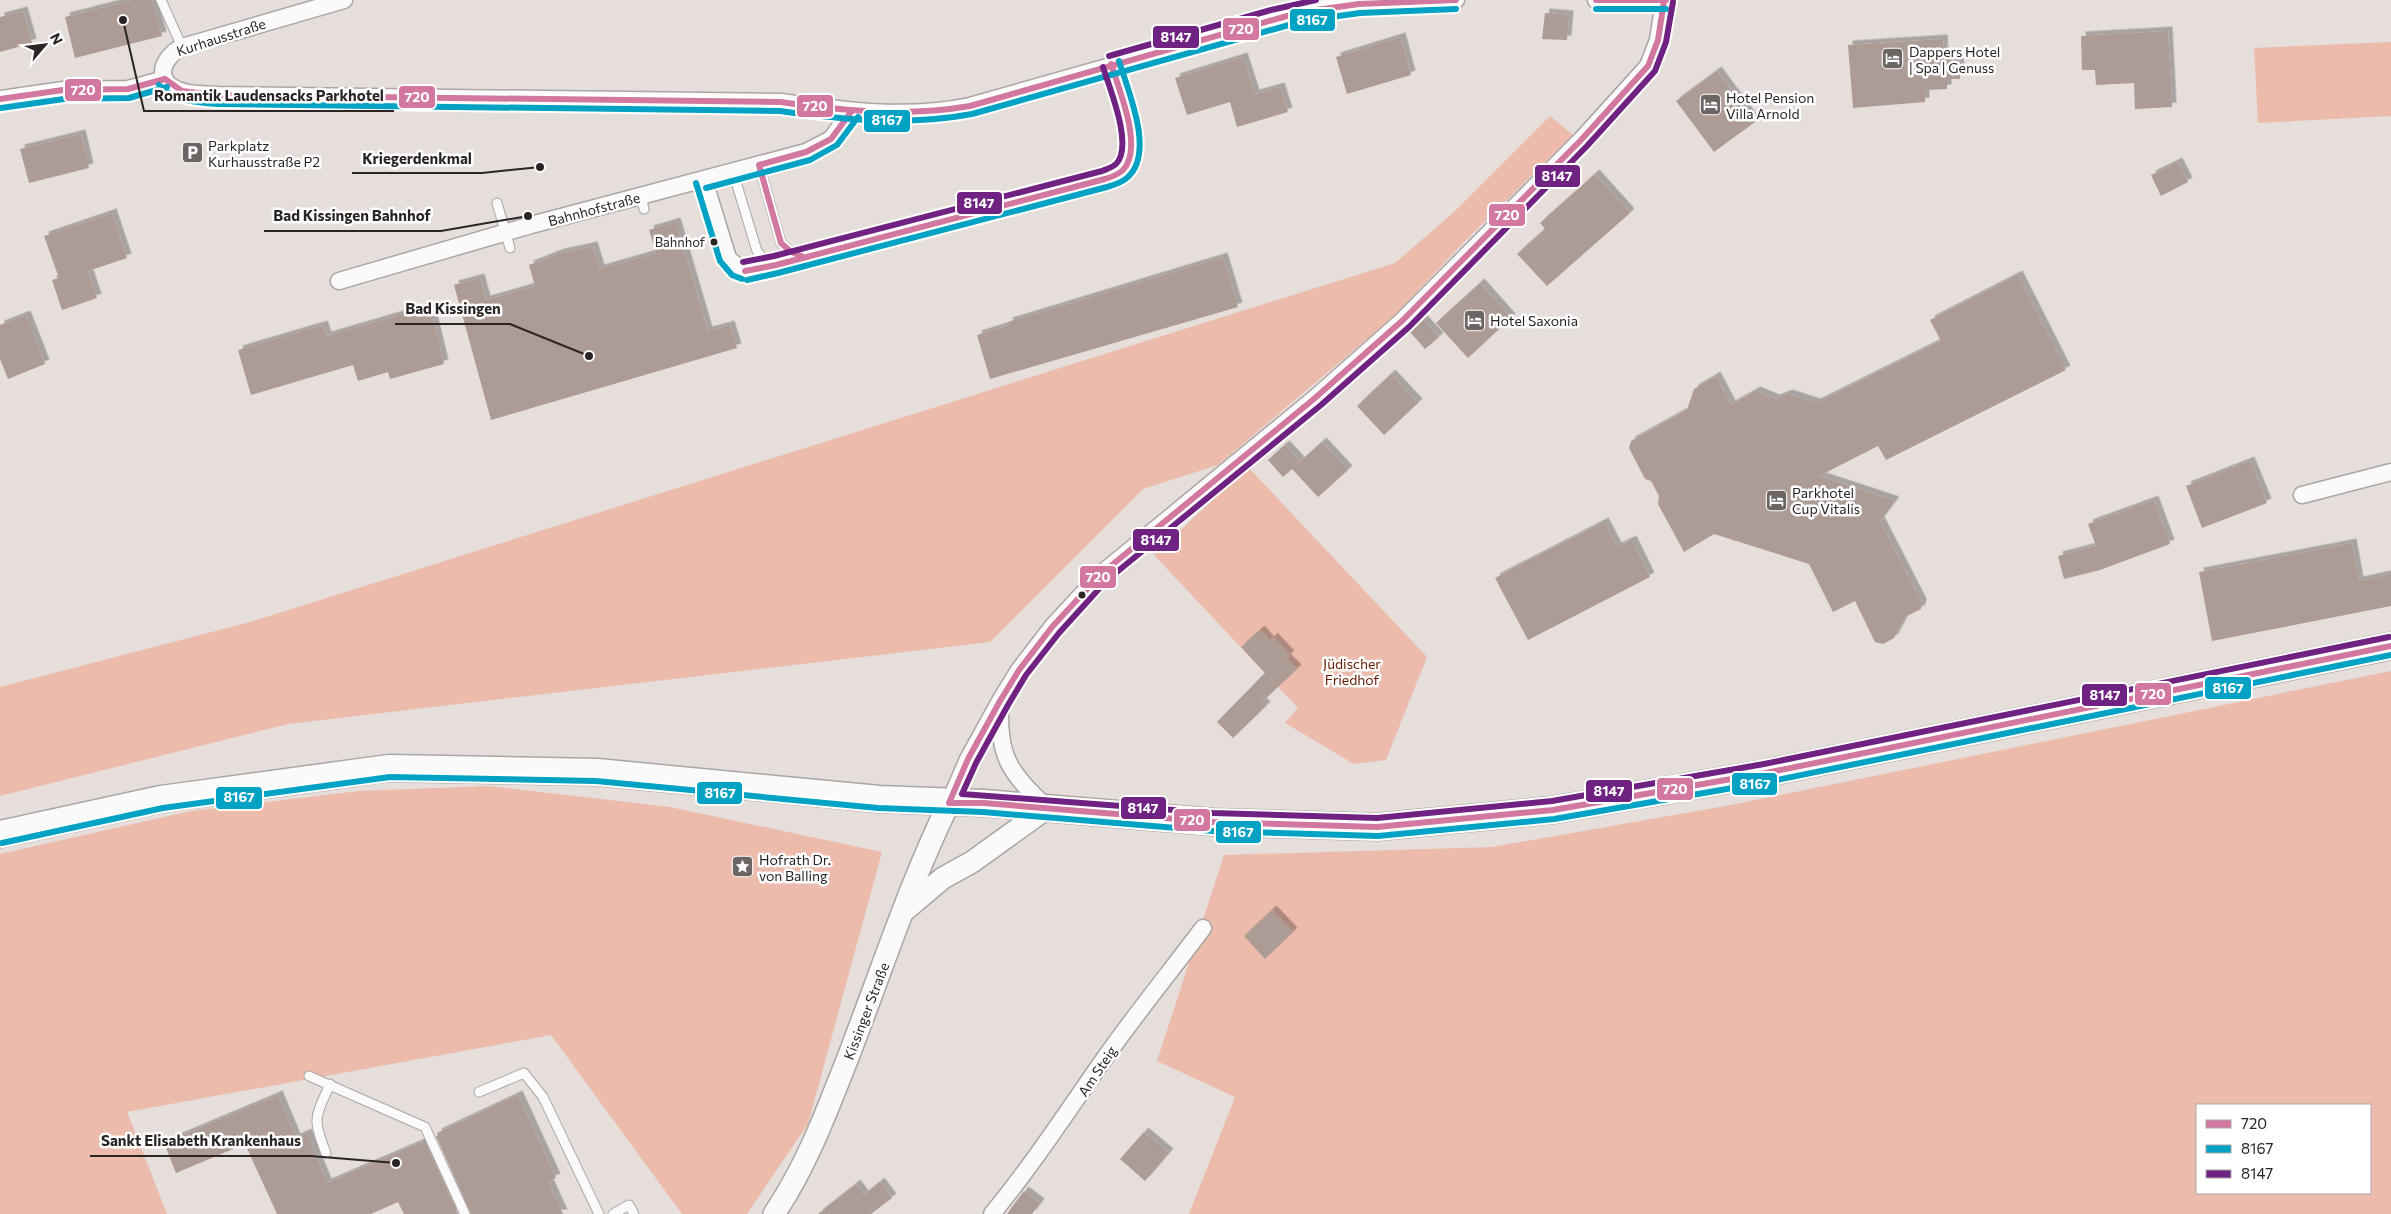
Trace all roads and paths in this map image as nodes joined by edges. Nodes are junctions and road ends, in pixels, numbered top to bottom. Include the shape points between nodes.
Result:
1 (161, 0) edge
2 (344, 0) edge
3 (1456, 0) edge
4 (1596, 0) edge
5 (1665, 0) edge
6 (182, 47) junction
7 (1110, 60) junction
8 (165, 78) junction
9 (0, 99) edge
10 (851, 112) junction
11 (759, 165) junction
12 (733, 172) junction
13 (704, 180) junction
14 (497, 203) dead end
15 (508, 241) junction
16 (803, 257) junction
17 (776, 265) junction
18 (339, 282) dead end
19 (2391, 472) edge
20 (2302, 495) dead end
21 (2391, 646) edge
22 (1000, 701) junction
23 (949, 803) junction
24 (1047, 808) junction
25 (0, 834) edge
26 (905, 910) junction
27 (1203, 928) dead end
28 (309, 1076) dead end
29 (330, 1084) junction
30 (479, 1092) dead end
31 (326, 1153) dead end
32 (466, 1214) edge
33 (599, 1214) edge
34 (613, 1214) edge
35 (634, 1214) edge
36 (774, 1214) edge
37 (992, 1214) edge

1 - 6 lane
2 - 6 street, Kurhausstraße
3 - 7 street via 1330,6
4 - 5 street
5 - 22 street via 1658,40 1648,66 1580,140 1403,320 1315,398 1102,574 1052,627
6 - 8 street, Kurhausstraße via 171,52 165,60 162,68
7 - 10 street via 971,110 900,114
7 - 16 street via 1132,138 1132,156 1122,171 1105,179
8 - 9 street via 128,90 63,90
8 - 10 street via 179,91 217,95 781,102
10 - 11 street via 831,139 806,152
11 - 12 street, Bahnhofstraße
11 - 16 lane via 781,243 790,252
12 - 13 street, Bahnhofstraße
12 - 17 lane via 756,251
13 - 15 street, Bahnhofstraße via 643,202
13 - 17 street via 728,258 745,271
14 - 15 lane
15 - 18 street, Bahnhofstraße
16 - 17 street
19 - 20 street
21 - 24 main road via 1776,771 1553,810 1377,827 1212,822
22 - 23 street via 968,759
22 - 24 street via 999,736 1008,764 1022,784
23 - 24 main road
23 - 25 main road via 597,772 389,768 161,799
23 - 26 street, Kissinger Straße via 925,853
24 - 26 street via 972,862 943,878
26 - 36 street, Kissinger Straße via 821,1127 790,1190
27 - 37 street, Am Steig
28 - 29 lane
29 - 31 lane via 317,1113 316,1127
29 - 32 lane via 425,1127
30 - 33 lane via 524,1073 543,1097
34 - 35 lane via 629,1205

